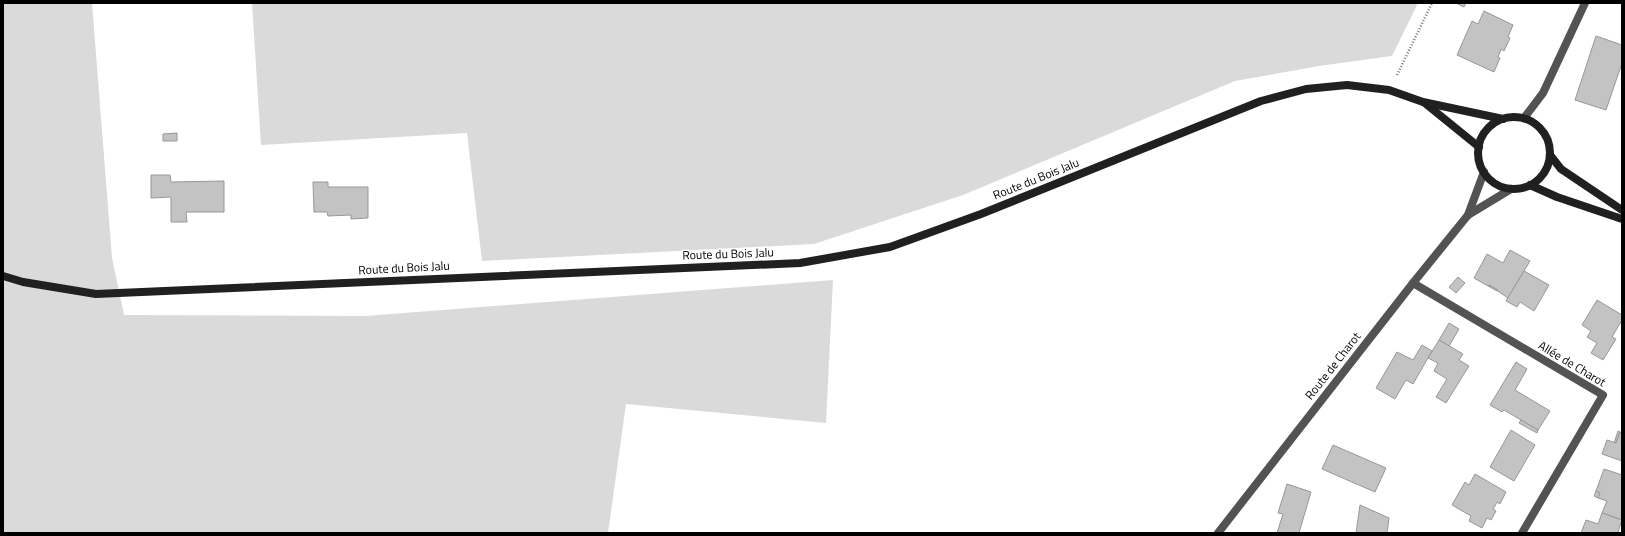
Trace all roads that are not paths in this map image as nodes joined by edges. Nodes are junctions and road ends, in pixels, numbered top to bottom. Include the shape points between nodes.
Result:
1 (1585, 3) edge
2 (1423, 102) junction
3 (1524, 118) junction
4 (1503, 119) junction
5 (1479, 147) junction
6 (1550, 155) junction
7 (1484, 172) junction
8 (1530, 185) junction
9 (1511, 189) junction
10 (1622, 210) edge
11 (1468, 215) junction
12 (1622, 218) edge
13 (3, 276) edge
14 (1413, 283) junction
15 (1218, 533) edge
16 (1522, 533) edge

1 - 3 street via 1543,93
2 - 4 street, Route du Bois Jalu
2 - 5 street, Route du Bois Jalu
2 - 13 street, Route du Bois Jalu via 1389,90 1347,86 1306,89 1261,101 989,211 890,247 800,263 96,294 23,282
3 - 4 street
3 - 6 street via 1543,130 1548,140
4 - 5 street via 1485,131
5 - 7 street via 1479,162
6 - 8 street via 1544,173
6 - 10 street via 1562,169
7 - 9 street via 1500,186
7 - 11 street, Route de Charot
8 - 9 street
8 - 12 street via 1557,198
9 - 11 street, Route de Charot
11 - 14 street, Route de Charot
14 - 15 street, Route de Charot
14 - 16 street, Allée de Charot via 1603,395

